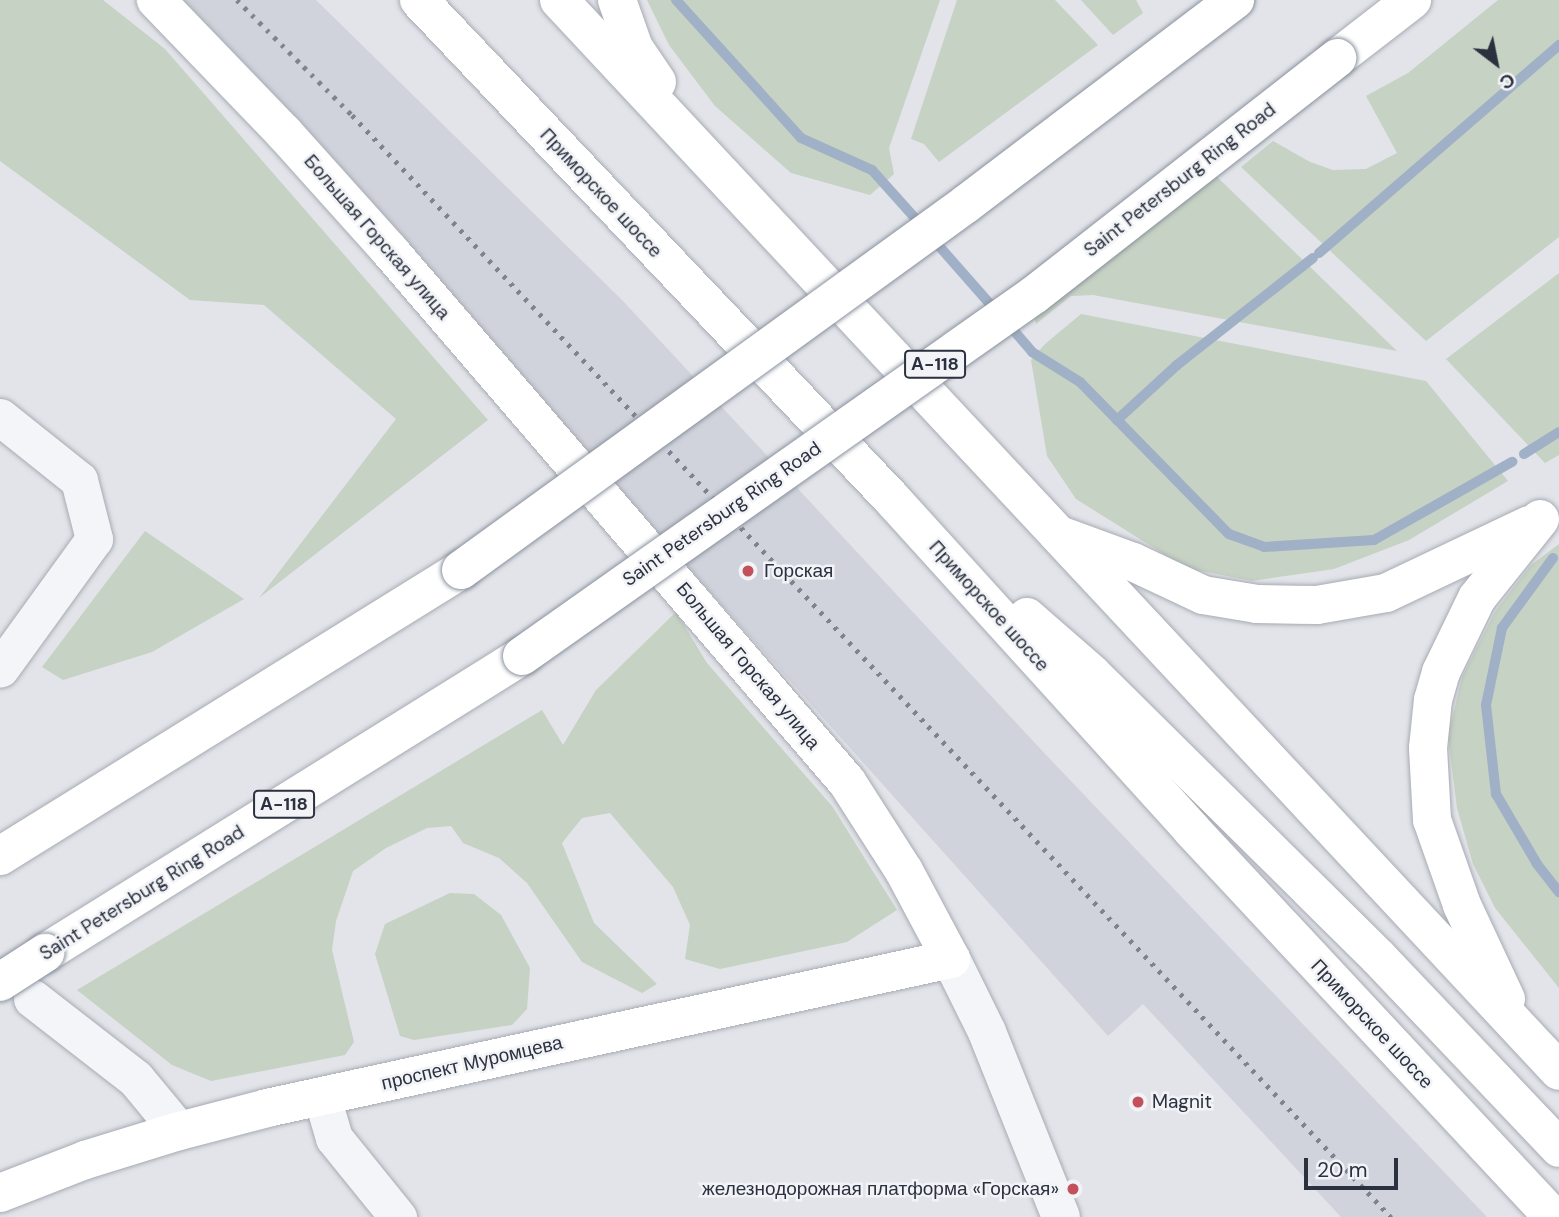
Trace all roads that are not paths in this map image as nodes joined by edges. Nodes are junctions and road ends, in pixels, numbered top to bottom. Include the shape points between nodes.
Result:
1 (156, 0) edge
2 (419, 0) edge
3 (559, 0) edge
4 (617, 0) edge
5 (1235, 0) edge
6 (1412, 0) edge
7 (718, 170) junction
8 (0, 417) edge
9 (894, 500) junction
10 (1550, 514) edge
11 (1056, 533) junction
12 (0, 669) edge
13 (0, 856) edge
14 (951, 959) junction
15 (0, 982) edge
16 (33, 999) dead end
17 (1520, 1030) junction
18 (1559, 1071) edge
19 (322, 1097) junction
20 (180, 1131) junction
21 (1546, 1134) edge
22 (0, 1193) edge
23 (398, 1217) edge
24 (1060, 1217) edge
25 (1553, 1217) edge

1 - 14 main road, Большая Горская улица via 390,251 847,782 904,871
2 - 9 main road, Приморское шоссе
3 - 7 main road
4 - 7 main road via 634,48
5 - 13 main road, bridge via 966,204 461,570
6 - 15 main road, Saint Petersburg Ring Road / А-118, bridge via 1034,295 522,656
7 - 11 main road
8 - 12 street via 79,480 94,538
9 - 21 main road via 1092,674 1378,957
9 - 25 main road, Приморское шоссе via 1191,830
10 - 11 main road via 1386,593 1317,605 1257,604 1203,595
10 - 17 main road via 1478,598 1433,700 1428,748 1432,820 1462,905
11 - 17 main road
14 - 19 main road, проспект Муромцева
14 - 24 street, Большая Горская улица via 987,1032
16 - 20 street via 136,1079
17 - 18 main road
19 - 20 main road, проспект Муромцева
19 - 23 street via 334,1138
20 - 22 main road, проспект Муромцева via 85,1160

